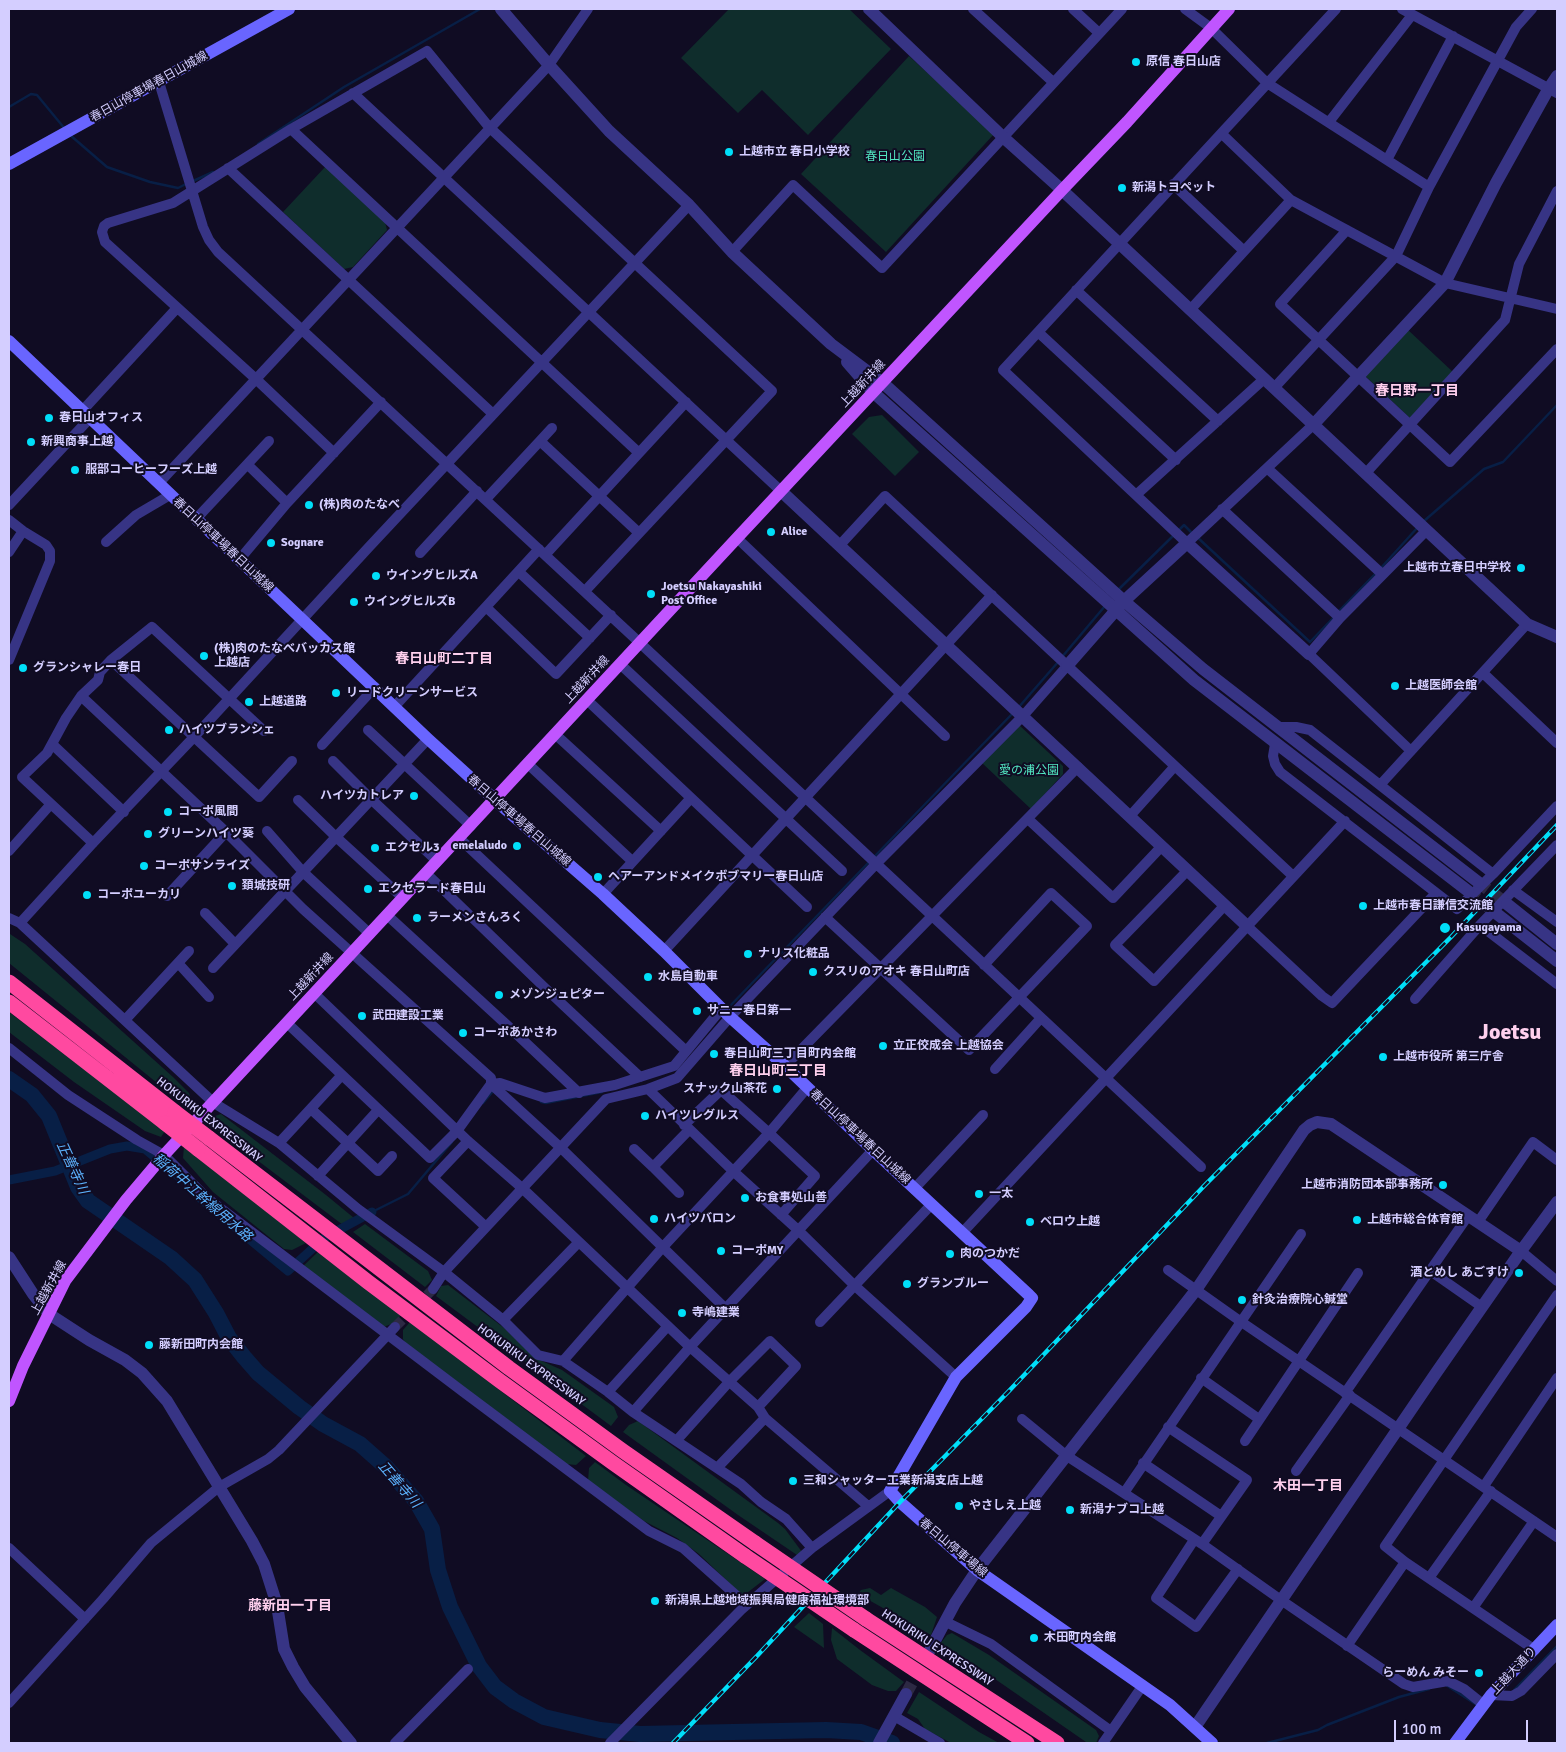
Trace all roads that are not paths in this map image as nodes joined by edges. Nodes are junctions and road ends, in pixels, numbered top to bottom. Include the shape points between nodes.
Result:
1 (289, 9) edge
2 (501, 9) edge
3 (588, 9) edge
4 (973, 9) edge
5 (1073, 9) edge
6 (1122, 9) edge
7 (1185, 9) edge
8 (1229, 9) edge
9 (1336, 9) edge
10 (1402, 9) edge
11 (1527, 10) edge
12 (875, 11) edge
13 (271, 13) edge
14 (1412, 15) junction
15 (1211, 28) junction
16 (1099, 33) junction
17 (1453, 36) junction
18 (1499, 61) junction
19 (549, 65) junction
20 (1557, 76) edge
21 (159, 82) junction
22 (1053, 82) junction
23 (1267, 83) junction
24 (1553, 90) edge
25 (353, 93) junction
26 (1328, 122) junction
27 (490, 127) junction
28 (291, 129) junction
29 (1222, 134) junction
30 (1002, 137) junction
31 (1387, 160) junction
32 (9, 164) edge
33 (228, 168) junction
34 (443, 176) junction
35 (1173, 184) junction
36 (1429, 187) junction
37 (1062, 190) junction
38 (1557, 191) edge
39 (192, 192) junction
40 (1291, 200) junction
41 (689, 205) junction
42 (396, 227) junction
43 (1347, 230) junction
44 (1119, 244) junction
45 (1244, 251) junction
46 (732, 252) junction
47 (1396, 256) junction
48 (634, 263) junction
49 (349, 279) junction
50 (1445, 283) junction
51 (1076, 290) junction
52 (1510, 298) junction
53 (177, 308) junction
54 (1557, 309) edge
55 (1190, 310) junction
56 (589, 312) junction
57 (303, 329) junction
58 (1038, 332) junction
59 (1318, 339) junction
60 (9, 341) edge
61 (831, 344) junction
62 (1557, 349) edge
63 (541, 362) junction
64 (1358, 377) junction
65 (257, 380) junction
66 (883, 383) junction
67 (1269, 383) junction
68 (874, 393) junction
69 (381, 402) junction
70 (686, 402) junction
71 (87, 414) junction
72 (493, 414) junction
73 (1218, 421) junction
74 (1314, 424) junction
75 (1410, 425) junction
76 (552, 428) dead end
77 (726, 440) junction
78 (269, 441) dead end
79 (540, 441) junction
80 (334, 453) junction
81 (639, 453) junction
82 (1176, 460) junction
83 (447, 463) junction
84 (248, 465) junction
85 (1267, 468) junction
86 (1366, 473) junction
87 (159, 483) junction
88 (476, 491) junction
89 (781, 492) junction
90 (170, 495) junction
91 (600, 496) junction
92 (1136, 496) junction
93 (486, 499) junction
94 (287, 503) junction
95 (9, 505) edge
96 (1222, 509) junction
97 (9, 520) edge
98 (196, 520) junction
99 (23, 531) junction
100 (1426, 531) junction
101 (640, 533) junction
102 (737, 538) junction
103 (106, 542) dead end
104 (1187, 543) junction
105 (840, 546) junction
106 (9, 552) edge
107 (542, 552) junction
108 (420, 553) dead end
109 (239, 560) junction
110 (519, 572) junction
111 (1382, 574) junction
112 (585, 591) junction
113 (992, 595) junction
114 (1120, 606) junction
115 (487, 608) junction
116 (610, 615) junction
117 (1340, 618) junction
118 (302, 619) junction
119 (1527, 624) junction
120 (1557, 637) edge
121 (590, 638) junction
122 (640, 642) junction
123 (946, 645) junction
124 (1309, 654) junction
125 (9, 660) edge
126 (111, 660) junction
127 (620, 664) junction
128 (1067, 666) junction
129 (1483, 673) junction
130 (375, 687) junction
131 (901, 695) junction
132 (81, 696) junction
133 (230, 698) junction
134 (587, 700) junction
135 (395, 706) junction
136 (1023, 716) junction
137 (1277, 727) junction
138 (368, 730) dead end
139 (264, 731) dead end
140 (555, 734) junction
141 (945, 736) dead end
142 (194, 737) junction
143 (428, 739) junction
144 (1557, 743) edge
145 (52, 744) junction
146 (1275, 744) junction
147 (322, 745) dead end
148 (1412, 751) junction
149 (292, 761) dead end
150 (333, 761) dead end
151 (404, 764) junction
152 (528, 764) junction
153 (1175, 766) junction
154 (1078, 767) junction
155 (161, 771) junction
156 (1380, 785) junction
157 (691, 798) junction
158 (806, 798) junction
159 (371, 799) junction
160 (298, 800) dead end
161 (495, 800) junction
162 (51, 804) junction
163 (1557, 806) edge
164 (124, 812) junction
165 (1130, 816) junction
166 (786, 819) junction
167 (1028, 819) junction
168 (1345, 821) junction
169 (471, 826) junction
170 (267, 831) dead end
171 (661, 831) junction
172 (226, 832) junction
173 (336, 837) junction
174 (459, 838) junction
175 (93, 843) junction
176 (1557, 845) edge
177 (1162, 846) junction
178 (9, 851) edge
179 (752, 856) junction
180 (437, 860) junction
181 (632, 861) junction
182 (876, 864) junction
183 (1188, 870) junction
184 (842, 871) dead end
185 (303, 872) junction
186 (426, 873) junction
187 (1493, 874) junction
188 (1293, 876) junction
189 (1478, 882) tunnel mouth
190 (1513, 890) junction
191 (1468, 891) tunnel mouth
192 (286, 892) junction
193 (1436, 893) junction
194 (603, 894) junction
195 (167, 896) dead end
196 (402, 898) junction
197 (1507, 904) tunnel mouth
198 (1225, 905) junction
199 (807, 907) dead end
200 (205, 913) dead end
201 (1497, 914) tunnel mouth
202 (387, 915) junction
203 (931, 915) junction
204 (826, 917) junction
205 (9, 918) edge
206 (1557, 922) edge
207 (20, 923) junction
208 (1480, 925) junction
209 (1248, 926) junction
210 (370, 934) junction
211 (236, 944) junction
212 (1557, 944) edge
213 (189, 951) dead end
214 (664, 951) junction
215 (352, 953) junction
216 (1557, 961) edge
217 (178, 963) junction
218 (984, 965) junction
219 (213, 968) dead end
220 (880, 968) junction
221 (1557, 984) edge
222 (13, 986) edge
223 (314, 993) junction
224 (209, 997) dead end
225 (1019, 998) junction
226 (1415, 999) dead end
227 (13, 1005) edge
228 (726, 1012) junction
229 (1041, 1018) junction
230 (125, 1020) junction
231 (287, 1023) junction
232 (9, 1048) edge
233 (686, 1051) junction
234 (785, 1066) junction
235 (994, 1069) dead end
236 (341, 1076) junction
237 (640, 1077) junction
238 (1106, 1078) junction
239 (491, 1084) junction
240 (807, 1088) junction
241 (648, 1089) junction
242 (579, 1093) junction
243 (214, 1103) junction
244 (311, 1110) junction
245 (378, 1110) junction
246 (982, 1116) dead end
247 (170, 1118) junction
248 (687, 1128) junction
249 (457, 1131) junction
250 (769, 1133) junction
251 (468, 1141) junction
252 (280, 1143) junction
253 (347, 1143) junction
254 (561, 1148) junction
255 (634, 1149) dead end
256 (873, 1150) junction
257 (164, 1155) junction
258 (392, 1156) dead end
259 (1557, 1160) edge
260 (653, 1167) junction
261 (1201, 1167) dead end
262 (732, 1171) junction
263 (318, 1176) junction
264 (522, 1188) junction
265 (914, 1189) junction
266 (679, 1193) dead end
267 (1557, 1202) edge
268 (931, 1204) junction
269 (781, 1215) junction
270 (1473, 1219) junction
271 (486, 1227) junction
272 (798, 1230) junction
273 (962, 1233) junction
274 (1301, 1234) dead end
275 (579, 1242) junction
276 (662, 1248) junction
277 (1520, 1251) junction
278 (10, 1264) edge
279 (1168, 1270) dead end
280 (1429, 1270) junction
281 (444, 1272) junction
282 (1358, 1273) dead end
283 (1557, 1281) edge
284 (854, 1286) junction
285 (433, 1289) tunnel mouth
286 (627, 1289) junction
287 (1196, 1290) junction
288 (1557, 1295) edge
289 (1482, 1307) junction
290 (726, 1310) junction
291 (49, 1314) junction
292 (503, 1320) junction
293 (1240, 1321) junction
294 (820, 1322) dead end
295 (668, 1326) junction
296 (395, 1327) tunnel mouth
297 (388, 1335) junction
298 (690, 1347) junction
299 (563, 1361) junction
300 (1300, 1361) junction
301 (956, 1378) junction
302 (1201, 1378) junction
303 (1557, 1378) edge
304 (730, 1382) junction
305 (608, 1392) junction
306 (1347, 1394) junction
307 (9, 1401) edge
308 (758, 1407) junction
309 (633, 1412) junction
310 (765, 1418) junction
311 (1022, 1419) dead end
312 (1259, 1419) junction
313 (1168, 1427) junction
314 (1398, 1428) junction
315 (677, 1440) junction
316 (1245, 1441) dead end
317 (1067, 1456) junction
318 (1444, 1460) junction
319 (1143, 1463) junction
320 (717, 1468) junction
321 (1296, 1472) dead end
322 (219, 1487) junction
323 (1487, 1489) junction
324 (890, 1491) junction
325 (1124, 1493) junction
326 (868, 1506) junction
327 (1221, 1516) junction
328 (1534, 1521) junction
329 (1557, 1537) edge
330 (1198, 1542) junction
331 (9, 1548) edge
332 (812, 1548) junction
333 (1405, 1562) junction
334 (1238, 1569) junction
335 (977, 1570) junction
336 (1429, 1578) junction
337 (1281, 1600) junction
338 (747, 1605) junction
339 (1473, 1608) junction
340 (85, 1619) junction
341 (946, 1622) junction
342 (1557, 1625) edge
343 (1348, 1646) junction
344 (930, 1650) tunnel mouth
345 (1535, 1650) junction
346 (1557, 1654) edge
347 (468, 1669) dead end
348 (1144, 1685) junction
349 (906, 1694) tunnel mouth
350 (1488, 1700) junction
351 (9, 1703) edge
352 (894, 1716) junction
353 (1195, 1727) junction
354 (1111, 1731) junction
355 (351, 1743) edge
356 (396, 1743) edge
357 (610, 1743) edge
358 (879, 1743) edge
359 (940, 1743) edge
360 (1027, 1743) edge
361 (1056, 1743) edge
362 (1103, 1743) edge
363 (1212, 1743) edge
364 (1454, 1743) edge

1 - 13 main road, 春日山停車場春日山城線
2 - 19 street
3 - 19 street
4 - 22 street
5 - 16 street
6 - 16 street
7 - 15 street
8 - 15 main road, 上越新井線
9 - 23 street
10 - 14 street
11 - 18 street
12 - 30 street
13 - 21 main road, 春日山停車場春日山城線
14 - 17 street
14 - 26 street
15 - 23 street
15 - 37 main road, 上越新井線
16 - 22 street
17 - 18 street
17 - 31 street
18 - 24 street
18 - 36 street
19 - 27 street
19 - 41 street via 609,131
20 - 24 street
21 - 32 main road, 春日山停車場春日山城線
21 - 39 street
22 - 30 street
23 - 26 street
23 - 29 street
24 - 50 street via 1496,183
25 - 27 street via 427,51
25 - 28 street
25 - 34 street
26 - 31 street
27 - 34 street
27 - 48 street
28 - 33 street
28 - 42 street
29 - 35 street
29 - 40 street
30 - 37 street
30 - 46 street via 882,268 793,185
31 - 36 street
33 - 39 street
33 - 49 street
34 - 42 street
34 - 56 street
35 - 44 street
35 - 45 street
36 - 47 street
37 - 44 street
37 - 66 main road, 上越新井線
38 - 52 street via 1519,264
39 - 53 street via 173,203 108,223 102,232 105,242
39 - 57 street via 203,227 218,252
40 - 43 street
40 - 45 street
41 - 46 street
41 - 48 street
42 - 49 street
42 - 63 street
43 - 47 street
43 - 59 street via 1280,304
44 - 51 street
44 - 55 street
45 - 55 street
46 - 61 street
47 - 50 street
47 - 59 street
48 - 56 street
48 - 77 street via 772,391
49 - 57 street
49 - 72 street
50 - 52 street
50 - 64 street
51 - 58 street
51 - 73 street
52 - 54 street
52 - 75 street via 1505,320
53 - 65 street
53 - 71 street
55 - 67 street
56 - 63 street
56 - 70 street
57 - 65 street
57 - 69 street
58 - 82 street
58 - 92 street via 1002,370
59 - 64 street
59 - 67 street
60 - 71 main road, 春日山停車場春日山城線
61 - 66 street
61 - 68 street
62 - 75 street via 1450,462
63 - 72 street
63 - 81 street
64 - 74 street
64 - 75 street
65 - 80 street
65 - 87 street
66 - 68 main road, 上越新井線
66 - 114 street
67 - 73 street
67 - 74 street
68 - 89 main road, 上越新井線
68 - 114 street
69 - 80 street
69 - 83 street
70 - 77 street
70 - 81 street
71 - 87 main road, 春日山停車場春日山城線
71 - 95 street
72 - 83 street
73 - 82 street
74 - 85 street
74 - 86 street
75 - 86 street
76 - 79 street
77 - 89 street
77 - 101 street
78 - 84 street
79 - 91 street
79 - 93 street
80 - 94 street
81 - 91 street
82 - 92 street
83 - 88 street
83 - 118 street
84 - 94 street
84 - 98 street
85 - 96 street
85 - 111 street
86 - 100 street
87 - 90 main road, 春日山停車場春日山城線
88 - 93 street
88 - 108 street
89 - 102 main road, 上越新井線
89 - 105 street
90 - 98 main road, 春日山停車場春日山城線
90 - 103 street via 136,515
91 - 101 street
91 - 107 street
92 - 104 street
93 - 107 street
94 - 109 street
96 - 104 street
96 - 117 street
97 - 99 street
98 - 109 main road, 春日山停車場春日山城線
99 - 106 street
99 - 125 street via 46,544 50,561
100 - 111 street
100 - 119 street
101 - 112 street
102 - 122 main road, 上越新井線
102 - 131 street
104 - 114 street
104 - 124 street
105 - 113 street via 885,496
105 - 123 street
107 - 110 street
107 - 112 street
109 - 118 main road, 春日山停車場春日山城線
110 - 115 street
110 - 121 street
111 - 117 street
112 - 116 street
113 - 123 street
113 - 128 street
114 - 128 street
114 - 137 street
114 - 146 street via 1194,680
115 - 121 street via 556,674
115 - 135 street
116 - 121 street
116 - 122 street
117 - 124 street
118 - 130 main road, 春日山停車場春日山城線
118 - 133 street
119 - 120 street
119 - 129 street
122 - 127 main road, 上越新井線
122 - 158 street
123 - 131 street
123 - 136 street
124 - 148 street
126 - 132 street via 100,672 98,680
126 - 133 street via 152,627
126 - 142 street
127 - 134 main road, 上越新井線
127 - 166 street
128 - 136 street
128 - 153 street
129 - 144 street
129 - 148 street
130 - 135 main road, 春日山停車場春日山城線
130 - 147 street
131 - 141 street
131 - 158 street
132 - 145 street
132 - 155 street
133 - 139 street
133 - 142 street
134 - 140 main road, 上越新井線
134 - 157 street
135 - 143 main road, 春日山停車場春日山城線
136 - 154 street
136 - 182 street
137 - 156 street via 1310,730
137 - 189 street
138 - 151 street
140 - 152 main road, 上越新井線
140 - 171 street
142 - 149 street via 259,797
142 - 155 street
143 - 151 street
143 - 161 main road, 春日山停車場春日山城線
145 - 162 street via 22,777
145 - 164 street
146 - 168 street via 1273,756 1280,772
146 - 191 street
148 - 156 street
150 - 159 street
151 - 159 street
151 - 169 street
152 - 161 main road, 上越新井線
152 - 181 street
153 - 165 street
153 - 188 street
154 - 165 street
154 - 167 street
155 - 164 street
155 - 172 street
156 - 187 street
157 - 171 street
157 - 179 street
158 - 166 street
158 - 182 street
159 - 173 street
159 - 180 street
160 - 173 street
161 - 169 main road, 上越新井線
161 - 194 main road, 春日山停車場春日山城線
162 - 175 street
162 - 178 street
163 - 187 street
164 - 175 street
165 - 177 street
166 - 179 street
166 - 184 street
167 - 177 street via 1113,898
167 - 203 street
168 - 188 street
168 - 193 street
169 - 174 main road, 上越新井線
170 - 185 street
171 - 181 street
172 - 192 street
172 - 195 street
173 - 185 street
173 - 196 street
174 - 180 main road, 上越新井線
174 - 233 street
175 - 207 street
176 - 190 street
177 - 183 street
179 - 199 street
179 - 214 street
180 - 186 main road, 上越新井線
181 - 194 street
182 - 203 street
182 - 204 street
183 - 198 street
183 - 198 street via 1115,945 1121,951 1154,981
185 - 192 street
185 - 210 street
186 - 196 main road, 上越新井線
186 - 237 street
187 - 193 street via 1457,909
188 - 209 street
190 - 206 street
190 - 208 street
192 - 211 street
192 - 215 street
193 - 209 street via 1332,1003
194 - 214 main road, 春日山停車場春日山城線
196 - 202 main road, 上越新井線
197 - 212 street
198 - 209 street
200 - 211 street
201 - 216 street
202 - 210 main road, 上越新井線
202 - 242 street
203 - 218 street
203 - 220 street
204 - 220 street
204 - 228 street
205 - 207 street
207 - 230 street
208 - 221 street
208 - 226 street
209 - 238 street
210 - 215 main road, 上越新井線
211 - 219 street
213 - 217 street
214 - 228 main road, 春日山停車場春日山城線
215 - 223 main road, 上越新井線
215 - 239 street via 491,1078
217 - 224 street
217 - 230 street
218 - 225 street
218 - 225 street via 1051,893 1087,926
220 - 225 street via 969,1050
220 - 234 street
222 - 247 highway, HOKURIKU EXPRESSWAY
223 - 231 main road, 上越新井線
223 - 249 street
225 - 229 street
227 - 247 highway, HOKURIKU EXPRESSWAY
228 - 233 street
228 - 234 main road, 春日山停車場春日山城線
228 - 241 street via 677,1078
229 - 235 street
229 - 238 street
230 - 243 street
231 - 236 street
231 - 243 main road, 上越新井線
232 - 257 street via 68,1095
233 - 237 street via 674,1066
234 - 240 main road, 春日山停車場春日山城線
236 - 244 street
236 - 245 street
237 - 242 street via 616,1086
238 - 261 street
238 - 273 street
239 - 242 street via 500,1083 545,1098
239 - 249 street
239 - 254 street
240 - 250 street
240 - 256 main road, 春日山停車場春日山城線
241 - 248 street
241 - 254 street via 606,1099
243 - 252 street
243 - 257 main road, 上越新井線
244 - 252 street
244 - 253 street
245 - 249 street via 430,1158
245 - 253 street
246 - 265 street
247 - 360 highway, HOKURIKU EXPRESSWAY, bridge via 198,1149 500,1381 745,1556
247 - 361 highway, HOKURIKU EXPRESSWAY, bridge via 209,1138 509,1368 623,1451 866,1619
248 - 250 street via 721,1090
248 - 260 street
248 - 262 street
249 - 251 street
250 - 262 street
250 - 269 street via 815,1176
251 - 264 street
251 - 271 street via 433,1178
252 - 263 street
253 - 258 street via 378,1171
253 - 263 street
254 - 264 street
254 - 276 street
255 - 260 street
256 - 265 main road, 春日山停車場春日山城線
256 - 272 street
257 - 291 main road, 上越新井線 via 65,1282
257 - 297 street via 207,1198
259 - 270 street via 1533,1142
260 - 266 street
262 - 269 street
262 - 276 street
263 - 281 street
264 - 271 street
264 - 275 street
265 - 268 main road, 春日山停車場春日山城線
267 - 277 street
268 - 273 main road, 春日山停車場春日山城線
268 - 284 street
269 - 272 street
270 - 277 street
270 - 280 street
270 - 287 street via 1331,1124 1317,1122 1304,1130
271 - 281 street
272 - 284 street
272 - 290 street
273 - 301 main road, 春日山停車場春日山城線 via 1032,1298
274 - 293 street
275 - 286 street
275 - 292 street
276 - 286 street
276 - 290 street
277 - 283 street
277 - 289 street
278 - 291 street
279 - 287 street
280 - 289 street
280 - 306 street
281 - 285 street
281 - 292 street
282 - 300 street
284 - 294 street
284 - 301 street
286 - 295 street
286 - 299 street
287 - 293 street
287 - 317 street
288 - 318 street
289 - 314 street
290 - 298 street
291 - 307 main road, 上越新井線
291 - 322 street via 125,1360 155,1386
292 - 299 street via 538,1354
293 - 300 street
293 - 302 street
295 - 298 street
295 - 305 street
296 - 297 street
297 - 322 street via 279,1450
297 - 338 street via 650,1531 683,1548
298 - 304 street
298 - 309 street
299 - 305 street
300 - 306 street
300 - 312 street
301 - 324 main road
302 - 312 street
302 - 313 street
303 - 323 street
304 - 308 street
304 - 308 street via 770,1341 796,1366
304 - 315 street
305 - 309 street
306 - 314 street
306 - 321 street
308 - 310 street
309 - 315 street
310 - 320 street
310 - 326 street
311 - 317 street
312 - 316 street
313 - 319 street
313 - 327 street via 1247,1480
314 - 318 street
314 - 337 street
315 - 320 street
317 - 325 street
317 - 335 street
318 - 323 street
318 - 333 street via 1385,1546
319 - 325 street
319 - 327 street
320 - 332 street via 786,1519
322 - 340 street via 151,1543
322 - 355 street via 264,1564 274,1595 284,1649 293,1667 305,1687
323 - 328 street
323 - 336 street
324 - 326 street
324 - 335 main road, 春日山停車場線
325 - 330 street
326 - 332 street
327 - 330 street
328 - 329 street
328 - 339 street
330 - 334 street
330 - 334 street via 1156,1598 1196,1627
331 - 340 street
332 - 338 street
333 - 336 street
333 - 343 street
334 - 337 street
335 - 341 street
335 - 348 main road, 春日山停車場線
336 - 339 street
337 - 343 street
337 - 353 street
338 - 357 street
339 - 345 street
340 - 351 street
341 - 344 street
341 - 354 street via 991,1644
342 - 345 main road, 上越大通り
343 - 350 street via 1404,1684 1413,1687 1448,1681
345 - 350 main road, 上越大通り
346 - 350 street via 1521,1691
347 - 356 street
348 - 353 main road, 春日山停車場線
348 - 354 street
349 - 352 street
350 - 364 main road, 上越大通り
352 - 358 street
352 - 359 street
353 - 363 main road, 春日山停車場線
354 - 362 street

